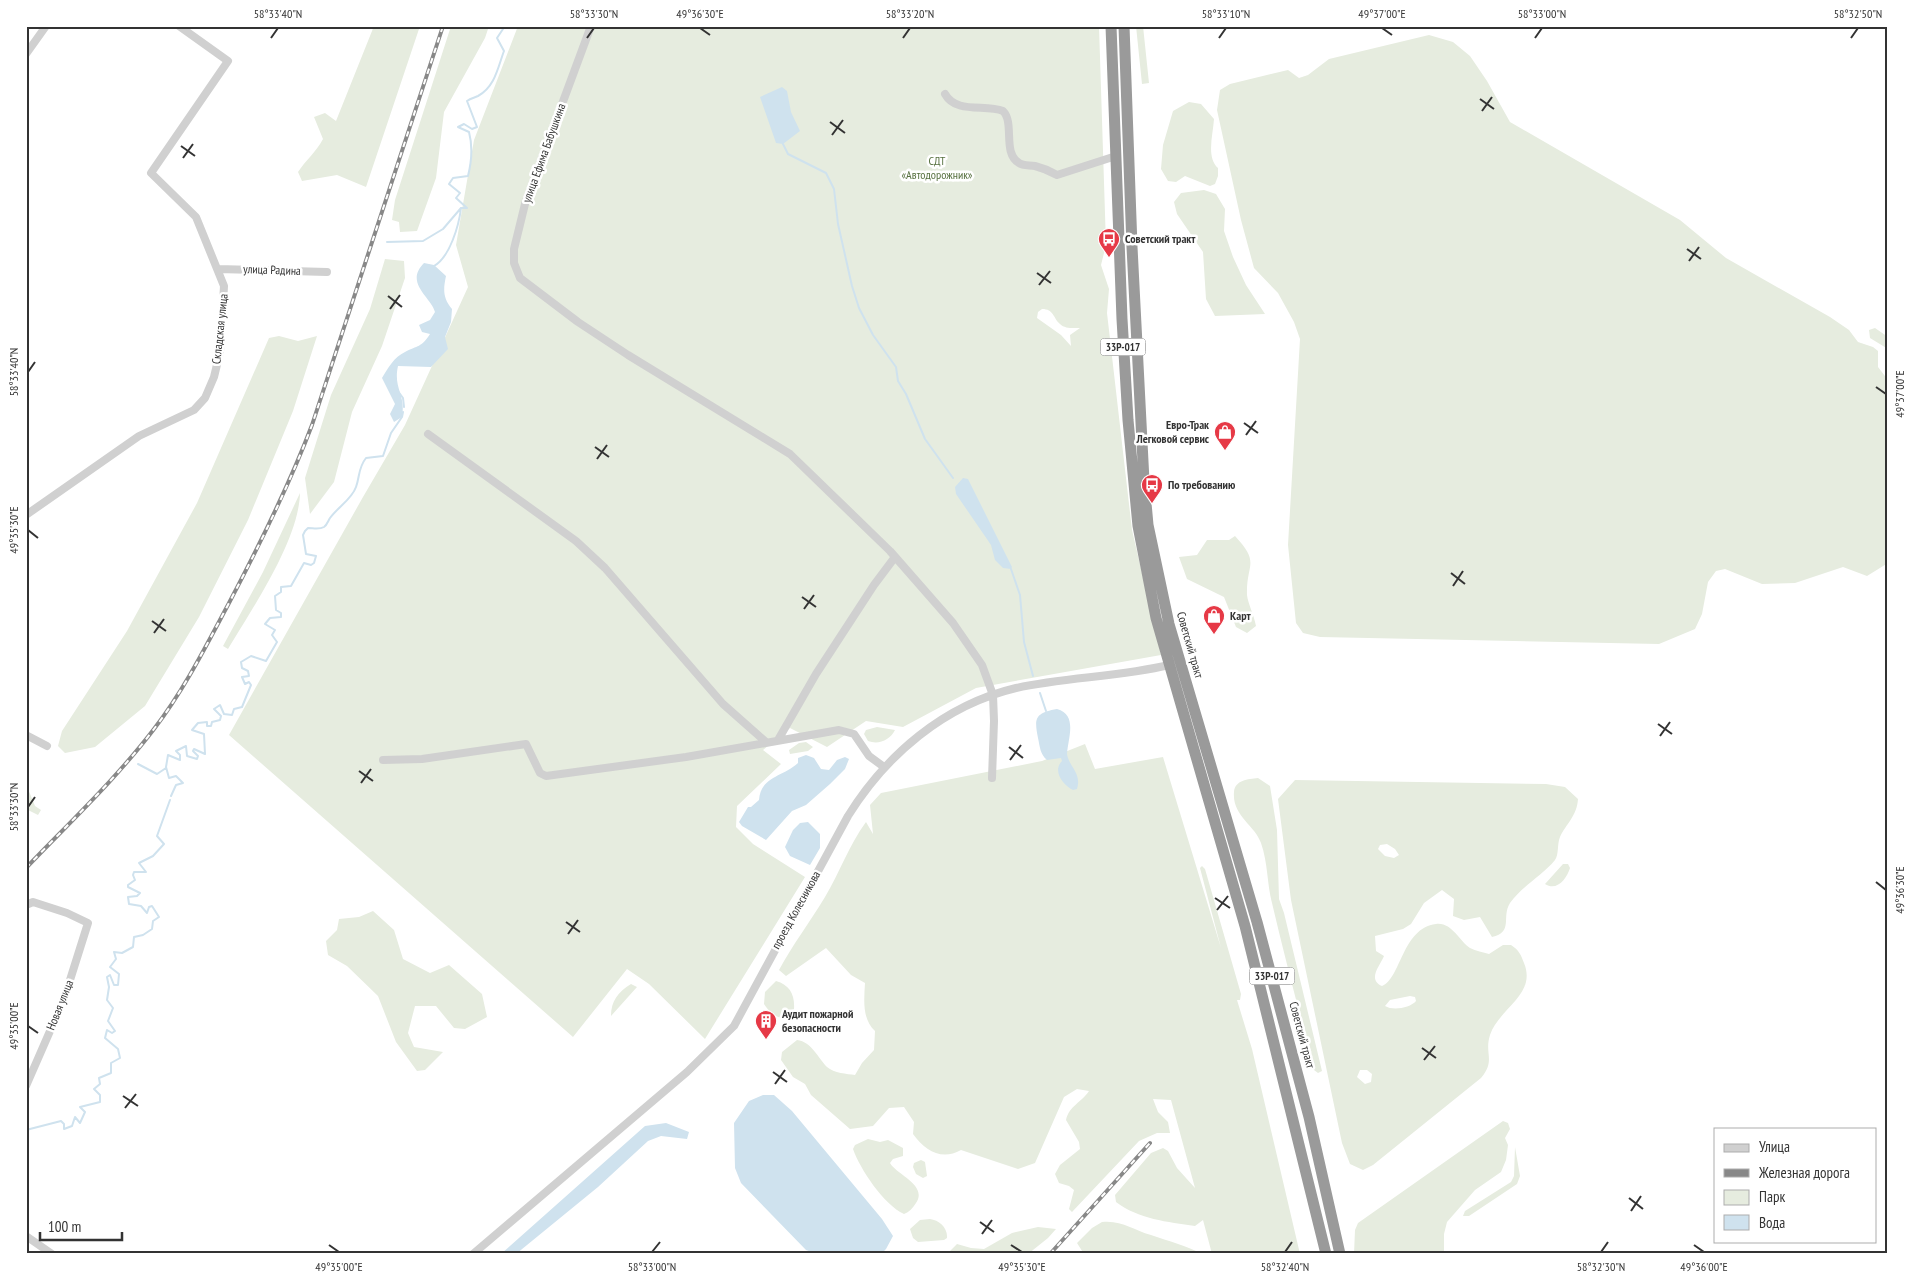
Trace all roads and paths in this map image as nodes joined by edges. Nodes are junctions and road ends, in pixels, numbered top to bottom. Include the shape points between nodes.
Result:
1 (46, 26) edge
2 (179, 26) edge
3 (591, 26) edge
4 (1111, 26) edge
5 (1124, 26) edge
6 (26, 54) edge
7 (945, 94) dead end
8 (1116, 156) junction
9 (218, 269) junction
10 (327, 272) dead end
11 (428, 434) dead end
12 (26, 516) edge
13 (896, 556) junction
14 (1175, 664) junction
15 (992, 695) junction
16 (26, 735) edge
17 (778, 740) junction
18 (766, 742) junction
19 (47, 746) dead end
20 (383, 760) dead end
21 (884, 767) junction
22 (992, 778) dead end
23 (26, 905) edge
24 (26, 1086) edge
25 (26, 1236) edge
26 (52, 1254) edge
27 (473, 1254) edge
28 (1326, 1254) edge
29 (1340, 1254) edge

1 - 6 street
2 - 9 street, Складская улица via 228,61 151,174 196,217
3 - 13 street, улица Ефима Бабушкина via 525,204 514,249 515,268 523,281 628,355 790,454
4 - 8 highway, Советский тракт / 33Р-017
5 - 14 highway, Советский тракт / 33Р-017 via 1144,481 1148,524
7 - 8 street via 957,104 1003,111 1007,116 1014,159 1021,165 1035,166 1057,175
8 - 14 highway, Советский тракт / 33Р-017 via 1122,319 1135,504 1156,618
9 - 10 street, улица Радина
9 - 12 street, Складская улица via 224,286 220,352 206,398 194,410 139,436
11 - 18 street via 576,541 605,568 723,704
13 - 15 street via 953,623 982,665
13 - 17 street via 816,674
14 - 15 street, проезд Колесникова via 1138,673 1040,684
14 - 28 highway, Советский тракт / 33Р-017 via 1245,926
14 - 29 highway, Советский тракт / 33Р-017 via 1257,922 1309,1117
15 - 21 street, проезд Колесникова via 936,724
15 - 22 street
16 - 19 street
17 - 18 street
17 - 21 street via 839,730 854,734 870,756
18 - 20 street via 686,757 546,776 540,774 526,744 417,760
21 - 27 street, проезд Колесникова via 848,816 734,1026 687,1072
23 - 24 street, Новая улица via 34,902 88,923 64,999
25 - 26 street

